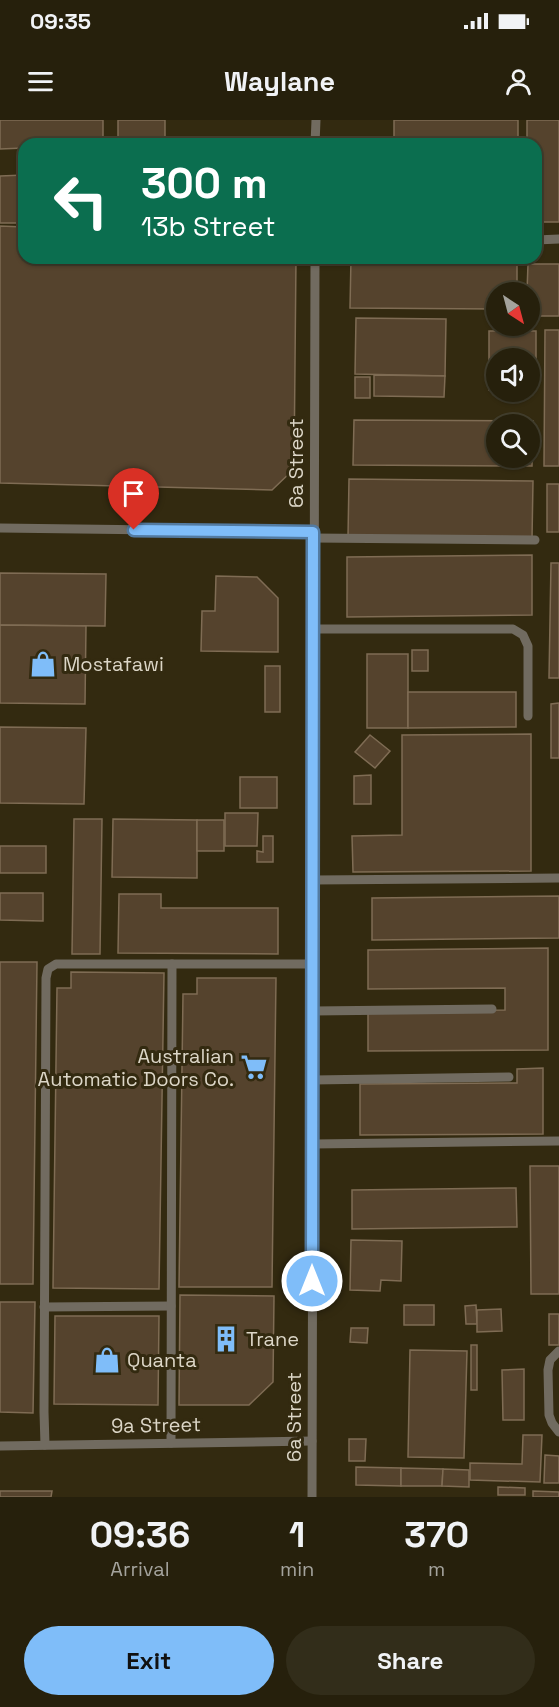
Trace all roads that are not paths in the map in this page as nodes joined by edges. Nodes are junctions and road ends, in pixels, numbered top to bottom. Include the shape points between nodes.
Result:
1 (316, 120) edge
2 (315, 138) edge
3 (559, 239) edge
4 (542, 240) edge
5 (315, 264) edge
6 (0, 528) edge
7 (313, 535) junction
8 (535, 540) dead end
9 (314, 629) junction
10 (528, 716) dead end
11 (559, 878) edge
12 (313, 880) junction
13 (172, 964) junction
14 (313, 964) junction
15 (492, 1009) dead end
16 (313, 1011) junction
17 (509, 1077) dead end
18 (313, 1080) junction
19 (559, 1141) edge
20 (313, 1144) junction
21 (171, 1306) junction
22 (44, 1307) junction
23 (559, 1351) edge
24 (559, 1431) edge
25 (312, 1441) junction
26 (171, 1443) junction
27 (45, 1445) junction
28 (0, 1446) edge
29 (312, 1497) edge

1 - 2 lane
3 - 4 lane
5 - 7 lane, 6a Street
6 - 7 lane
7 - 8 lane
7 - 9 lane, 6a Street
9 - 10 lane via 513,629 523,635 528,646
9 - 12 lane, 6a Street
11 - 12 lane
12 - 14 lane, 6a Street
13 - 14 lane
13 - 21 lane
13 - 22 lane via 56,964 46,974
14 - 16 lane, 6a Street
15 - 16 lane
16 - 18 lane, 6a Street
17 - 18 lane
18 - 20 lane, 6a Street
19 - 20 lane
20 - 25 lane, 6a Street
21 - 22 lane
21 - 26 lane
22 - 27 lane
23 - 24 lane via 550,1360 548,1370 549,1415
25 - 26 lane, 9a Street
25 - 29 lane, 6a Street
26 - 27 lane, 9a Street
27 - 28 lane, 9a Street

